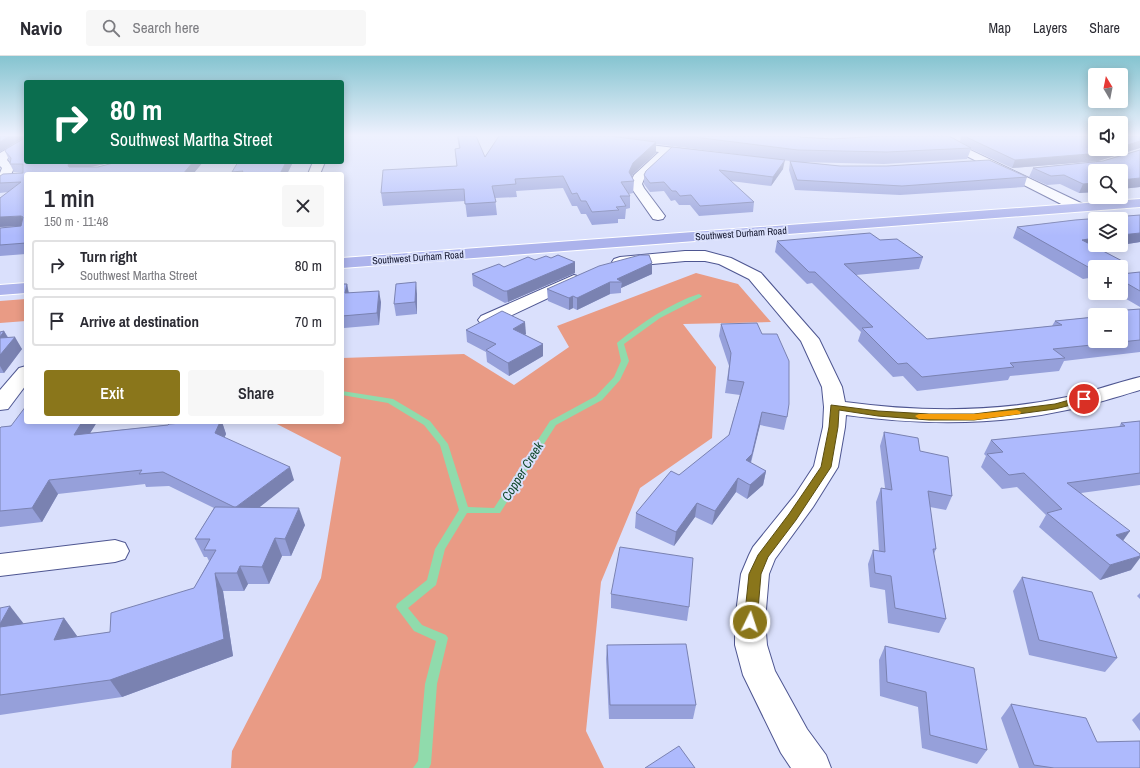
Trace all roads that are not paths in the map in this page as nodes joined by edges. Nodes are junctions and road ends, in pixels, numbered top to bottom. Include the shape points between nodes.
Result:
1 (7, 169) edge
2 (647, 169) edge
3 (1000, 169) edge
4 (1032, 172) dead end
5 (1010, 174) junction
6 (18, 177) edge
7 (2, 179) edge
8 (1140, 202) edge
9 (1078, 207) junction
10 (658, 216) dead end
11 (344, 263) edge
12 (606, 266) edge
13 (588, 274) edge
14 (24, 288) edge
15 (0, 290) edge
16 (487, 320) edge
17 (24, 374) edge
18 (1140, 383) edge
19 (0, 404) edge
20 (835, 407) junction
21 (115, 551) dead end
22 (0, 565) edge
23 (813, 768) edge

1 - 7 street
2 - 10 street via 638,178 636,184
3 - 5 street
4 - 5 street
5 - 9 street
6 - 7 street
8 - 9 main road, Southwest Durham Road
9 - 11 main road, Southwest Durham Road
12 - 20 street via 625,261 710,257 725,261 755,276 810,339 832,387
13 - 16 street
14 - 15 main road
17 - 19 street
18 - 20 street via 1055,406 974,417 878,414
20 - 23 street via 826,467 764,555 755,574 750,622 751,645 760,675 794,741
21 - 22 street

